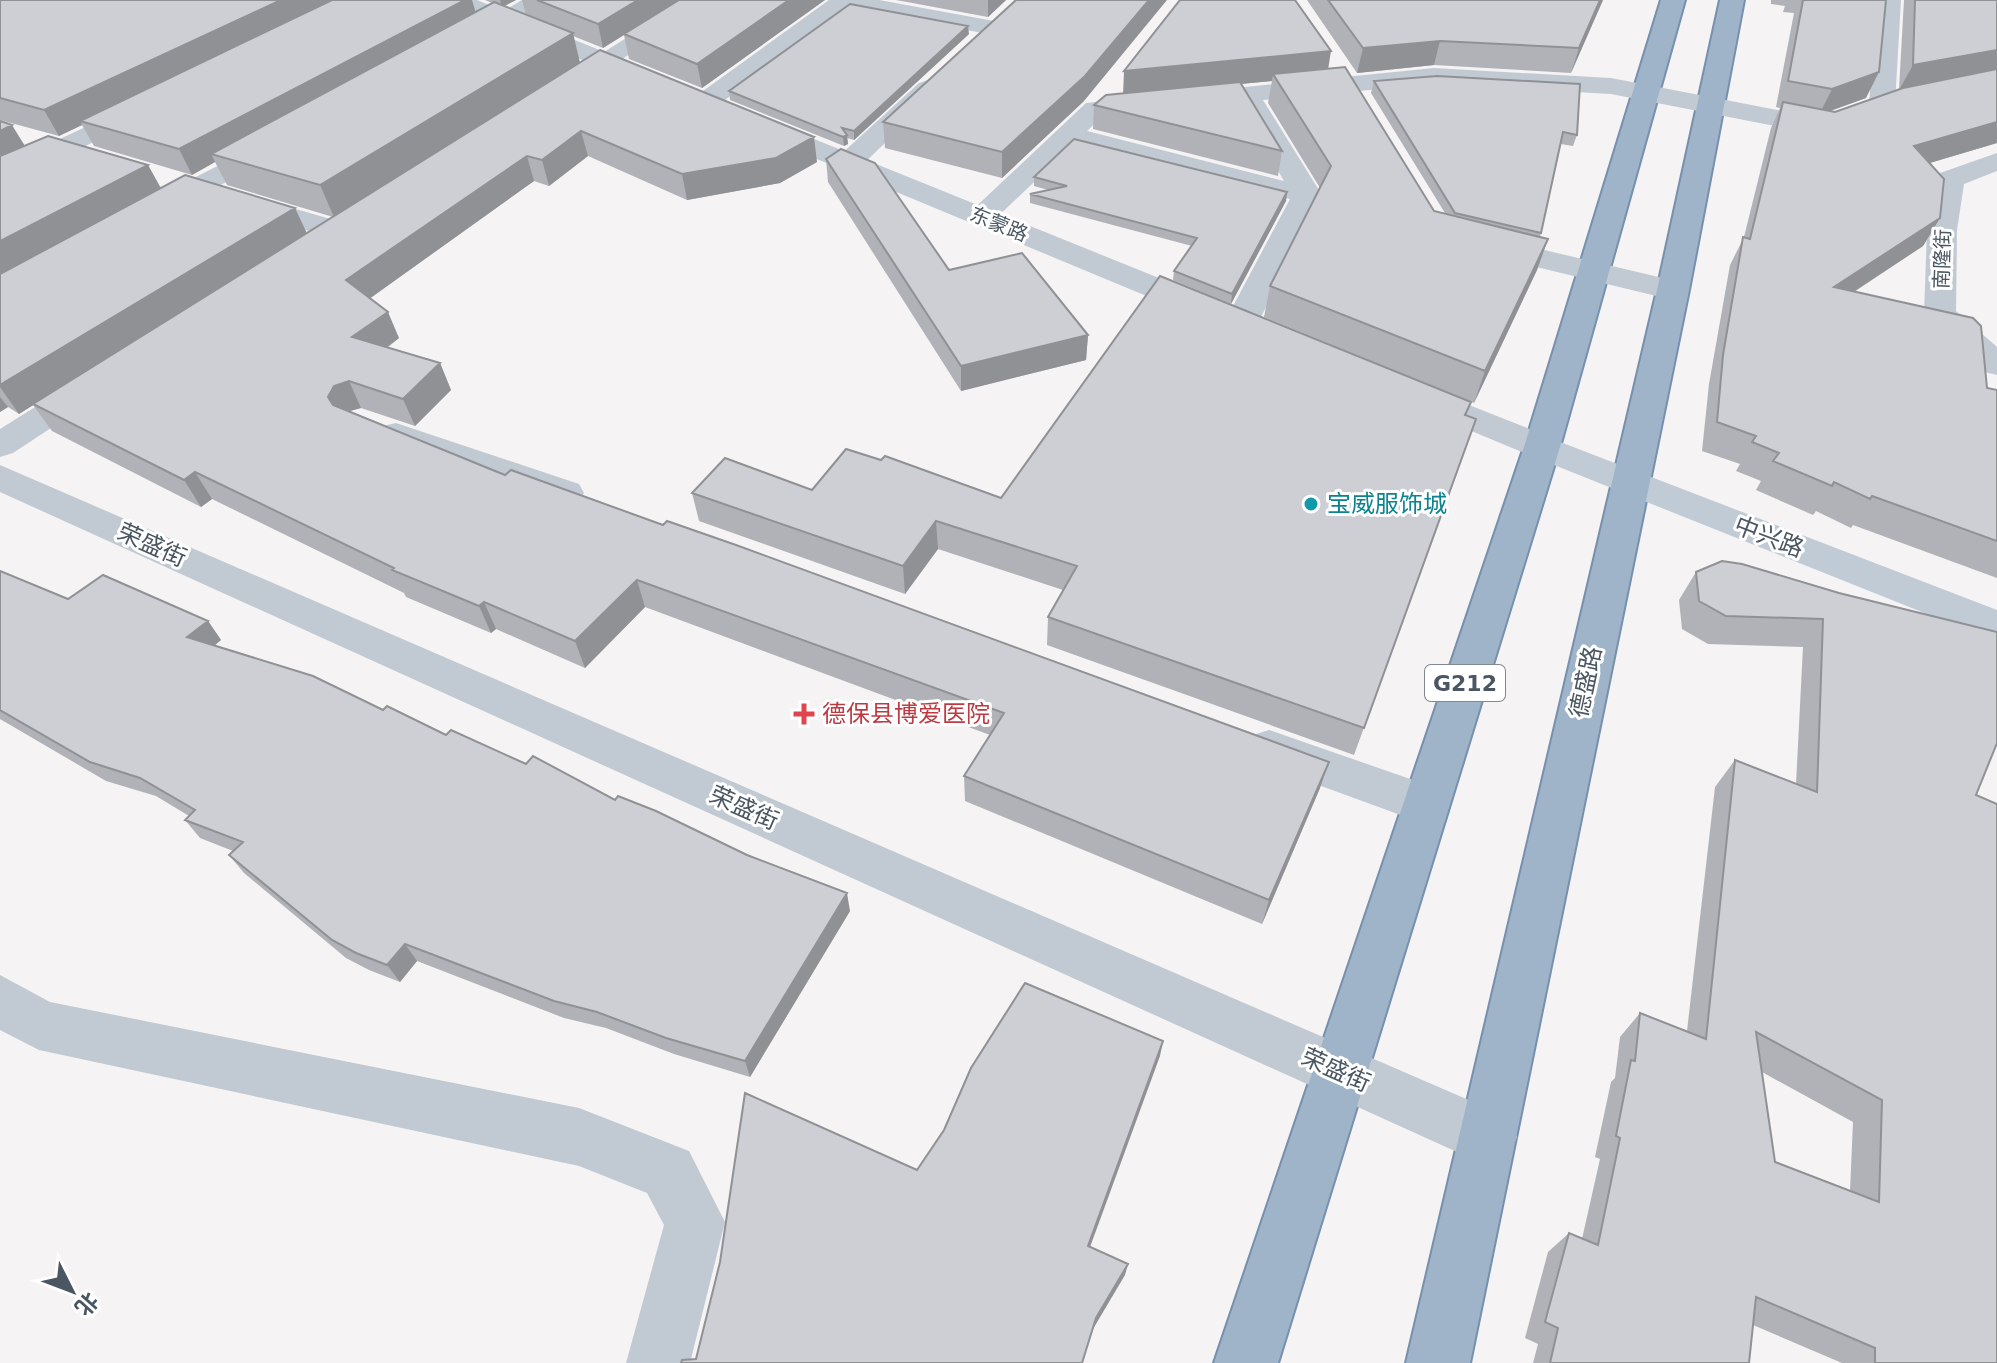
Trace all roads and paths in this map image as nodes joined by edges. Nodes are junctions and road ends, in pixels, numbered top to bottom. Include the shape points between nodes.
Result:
1 (457, 0) edge
2 (539, 0) edge
3 (702, 0) edge
4 (845, 0) edge
5 (1673, 0) edge
6 (1732, 0) edge
7 (1889, 0) edge
8 (1014, 9) edge
9 (503, 19) junction
10 (994, 28) junction
11 (972, 48) edge
12 (447, 50) edge
13 (603, 60) junction
14 (1332, 60) dead end
15 (950, 69) edge
16 (1349, 84) junction
17 (1114, 85) dead end
18 (1646, 91) junction
19 (171, 94) edge
20 (1246, 94) junction
21 (1911, 99) edge
22 (705, 102) junction
23 (536, 103) edge
24 (1709, 103) junction
25 (1882, 104) junction
26 (1095, 109) junction
27 (1365, 111) edge
28 (293, 134) edge
29 (1068, 135) junction
30 (25, 137) edge
31 (61, 148) junction
32 (106, 161) edge
33 (1997, 161) edge
34 (849, 162) junction
35 (150, 175) edge
36 (0, 178) edge
37 (195, 188) junction
38 (1307, 195) junction
39 (363, 213) edge
40 (981, 216) junction
41 (125, 226) edge
42 (337, 230) junction
43 (1454, 237) edge
44 (310, 248) edge
45 (1593, 271) junction
46 (1673, 290) junction
47 (1241, 323) junction
48 (1269, 334) edge
49 (1997, 365) edge
50 (121, 368) edge
51 (1398, 388) edge
52 (362, 422) edge
53 (0, 445) edge
54 (1542, 447) junction
55 (0, 477) edge
56 (1629, 482) junction
57 (596, 503) edge
58 (1997, 627) edge
59 (1231, 735) edge
60 (1425, 804) junction
61 (0, 1000) edge
62 (1338, 1071) junction
63 (1488, 1137) junction
64 (667, 1359) edge
65 (1246, 1363) edge
66 (1438, 1363) edge

1 - 9 street, 东蒙路
2 - 9 street
3 - 13 street
4 - 10 street
4 - 22 street
5 - 18 highway, G212
6 - 24 highway, 德盛路
7 - 25 street
8 - 10 street
9 - 12 street
9 - 13 street, 东蒙路
10 - 11 street
13 - 22 street, 东蒙路
13 - 23 street
14 - 16 street
15 - 34 street
16 - 18 street via 1434,76
16 - 20 street
16 - 27 street
17 - 26 street
18 - 24 street
18 - 45 highway, G212
19 - 31 street
20 - 26 street
20 - 38 street
21 - 25 street
22 - 34 street, 东蒙路
24 - 25 street via 1821,127
24 - 46 highway, 德盛路
26 - 29 street
28 - 37 street
29 - 38 street
29 - 40 street
30 - 31 street
31 - 32 street
31 - 36 street
33 - 49 street, 南隆街 via 1950,179 1942,230 1940,314
34 - 40 street, 东蒙路
35 - 37 street
37 - 41 street
37 - 42 street
38 - 47 street
39 - 42 street
40 - 47 street, 东蒙路
42 - 44 street
43 - 45 street
45 - 46 street
45 - 54 highway, G212
46 - 56 highway, 德盛路
47 - 48 street, 东蒙路
50 - 53 street
51 - 54 street
52 - 57 street
54 - 56 main road, 中兴路
54 - 60 highway, G212
55 - 62 street, 荣盛街
56 - 58 main road, 中兴路
56 - 63 highway, 德盛路
59 - 60 street
60 - 62 highway, G212
61 - 64 street via 39,1025 579,1137 668,1172 695,1222
62 - 63 street, 荣盛街
62 - 65 highway, G212
63 - 66 highway, 德盛路

